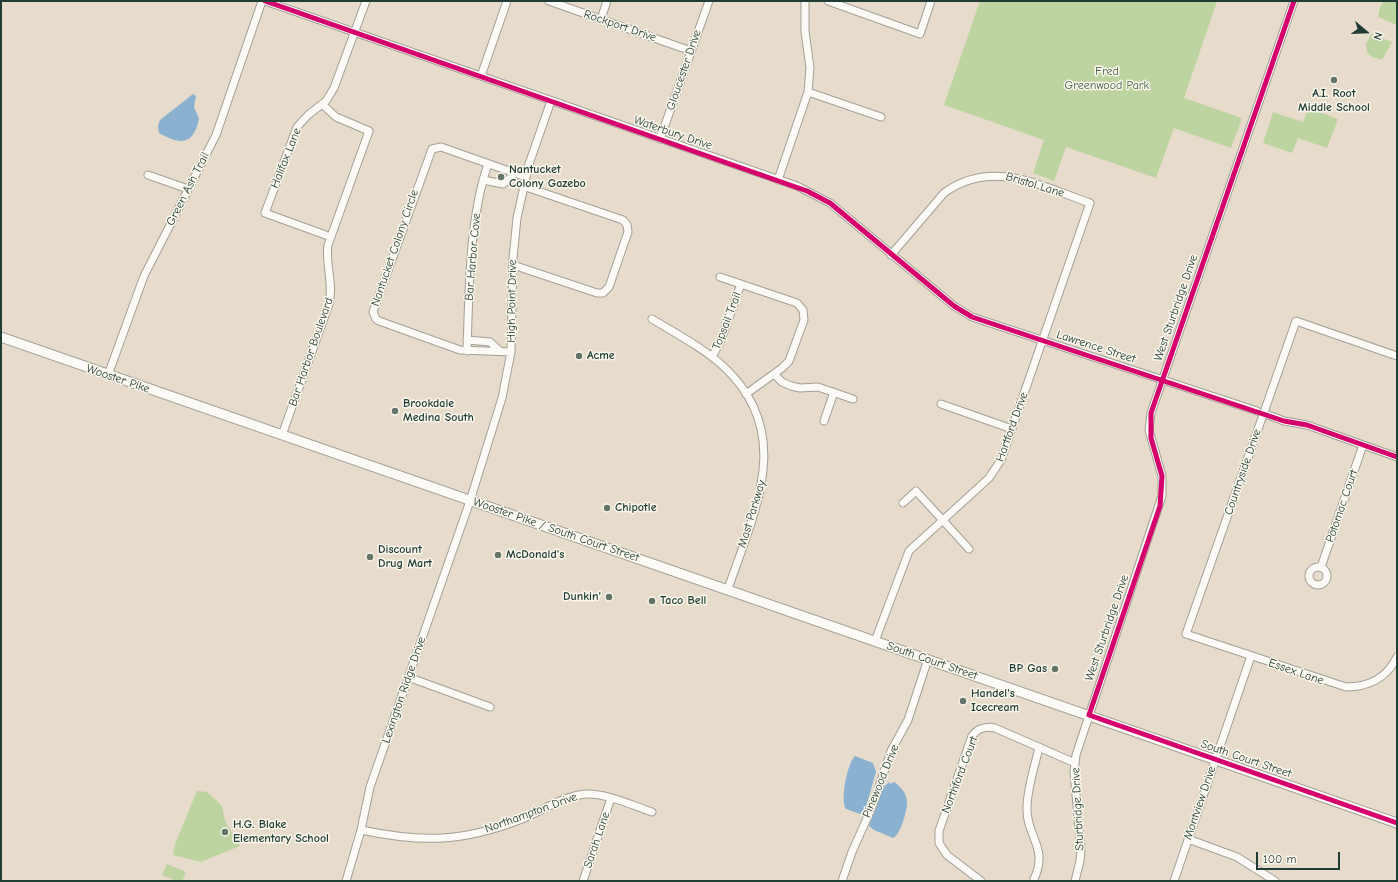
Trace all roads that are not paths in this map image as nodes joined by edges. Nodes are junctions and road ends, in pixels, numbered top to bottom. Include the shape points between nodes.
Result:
1 (262, 1) edge
2 (265, 1) edge
3 (366, 1) edge
4 (507, 1) edge
5 (549, 1) edge
6 (607, 1) edge
7 (709, 1) edge
8 (805, 1) edge
9 (828, 1) edge
10 (931, 1) edge
11 (1294, 1) edge
12 (601, 19) junction
13 (354, 32) junction
14 (691, 51) junction
15 (481, 76) junction
16 (808, 92) junction
17 (551, 101) junction
18 (322, 104) junction
19 (881, 117) dead end
20 (660, 139) junction
21 (488, 164) junction
22 (516, 173) junction
23 (148, 175) dead end
24 (526, 177) junction
25 (483, 180) junction
26 (778, 180) junction
27 (523, 186) junction
28 (188, 189) junction
29 (1090, 203) joint
30 (331, 237) junction
31 (891, 255) junction
32 (513, 265) junction
33 (720, 277) dead end
34 (741, 284) junction
35 (652, 319) dead end
36 (1, 338) edge
37 (467, 340) junction
38 (1042, 340) junction
39 (467, 351) junction
40 (500, 351) junction
41 (511, 352) junction
42 (1397, 356) edge
43 (712, 357) junction
44 (774, 374) junction
45 (108, 375) junction
46 (1162, 380) junction
47 (834, 392) junction
48 (746, 394) junction
49 (853, 399) dead end
50 (941, 404) dead end
51 (1261, 413) junction
52 (236, 420) joint
53 (824, 421) dead end
54 (1012, 429) junction
55 (282, 436) junction
56 (1363, 445) junction
57 (1397, 457) edge
58 (470, 501) junction
59 (903, 503) dead end
60 (942, 520) junction
61 (969, 549) dead end
62 (1321, 567) dead end
63 (728, 589) junction
64 (1186, 634) joint
65 (875, 641) junction
66 (1250, 656) junction
67 (1397, 657) edge
68 (928, 659) junction
69 (408, 677) junction
70 (490, 707) dead end
71 (1089, 715) junction
72 (1039, 747) junction
73 (1215, 758) junction
74 (1075, 763) junction
75 (611, 798) junction
76 (652, 812) dead end
77 (1397, 823) edge
78 (361, 830) junction
79 (1188, 839) junction
80 (1035, 880) edge
81 (346, 881) edge
82 (583, 881) edge
83 (842, 881) edge
84 (981, 881) edge
85 (1075, 881) edge
86 (1174, 881) edge
87 (1274, 881) edge

1 - 28 street, Green Ash Trail via 216,135
2 - 13 street, Waterbury Drive
3 - 13 street, Halifax Lane
4 - 15 street
5 - 12 street, Rockport Drive
6 - 12 street
7 - 14 street, Gloucester Drive
8 - 16 street via 805,31 810,68
9 - 10 street via 920,34
11 - 46 street, West Sturbridge Drive
12 - 14 street, Rockport Drive
13 - 15 street, Waterbury Drive
13 - 18 street, Halifax Lane via 334,88
14 - 20 street, Gloucester Drive
15 - 17 street, Waterbury Drive
16 - 19 street
16 - 26 street
17 - 20 street, Waterbury Drive
17 - 24 street, High Point Drive
18 - 30 street, Bar Harbor Boulevard via 343,121 369,131
18 - 30 street, Halifax Lane via 297,127 265,213
20 - 26 street, Waterbury Drive
21 - 22 street, Nantucket Colony Circle
21 - 25 street, Bar Harbor Cove
21 - 39 street, Nantucket Colony Circle via 441,147 434,147 429,152 373,312 379,321
22 - 24 street, Nantucket Colony Circle
22 - 25 street via 504,184
23 - 28 street
24 - 27 street, High Point Drive
25 - 37 street, Bar Harbor Cove via 473,243
26 - 31 street, Waterbury Drive via 807,190 830,203
27 - 32 street, High Point Drive
27 - 32 street via 623,220 628,232 608,289 603,293
28 - 45 street, Green Ash Trail via 142,282
29 - 31 street, Bristol Lane via 1015,178 993,175 972,178 944,193
29 - 38 street, Hartford Drive
30 - 55 street, Bar Harbor Boulevard via 327,253 331,296
31 - 38 street, Waterbury Drive via 963,313
32 - 41 street, High Point Drive
33 - 34 street
34 - 43 street, Topsail Trail via 721,340
34 - 44 street via 797,303 804,310 804,320 791,357 786,365
35 - 43 street, Mast Parkway
36 - 45 main road, Wooster Pike
37 - 39 street, Bar Harbor Cove
37 - 40 street, Nantucket Colony Circle via 490,342
38 - 46 street, Lawrence Street
38 - 54 street, Hartford Drive
39 - 40 street, Nantucket Colony Circle
40 - 41 street, Nantucket Colony Circle
41 - 58 street, High Point Drive via 495,424
42 - 51 street, Countryside Drive via 1296,321
43 - 48 street, Mast Parkway
44 - 47 street via 791,386 818,387
44 - 48 street
45 - 52 main road, Wooster Pike
46 - 51 street, Lawrence Street
46 - 71 street, West Sturbridge Drive via 1149,420 1150,438 1162,476 1160,506
47 - 49 street
47 - 53 street
48 - 63 street, Mast Parkway via 761,429 764,471 758,500
50 - 54 street
51 - 56 street, Lawrence Street via 1307,425
51 - 64 street, Countryside Drive
52 - 55 main road, Wooster Pike / South Court Street
54 - 60 street, Hartford Drive via 997,468
55 - 58 main road, Wooster Pike / South Court Street
56 - 57 street, Lawrence Street
56 - 62 street, Potomac Court
58 - 63 main road, Wooster Pike / South Court Street
58 - 69 street, Lexington Ridge Drive
59 - 60 street via 916,491
60 - 61 street
60 - 65 street, Hartford Drive via 915,544 905,558
63 - 65 main road, Wooster Pike / South Court Street
64 - 66 street, Essex Lane
65 - 68 main road, South Court Street
66 - 67 street, Essex Lane via 1346,687 1364,686 1380,678
66 - 73 street, Montview Drive
68 - 71 main road, South Court Street
68 - 83 street, Pinewood Drive via 908,720 891,751
69 - 70 street
69 - 78 street, Lexington Ridge Drive via 370,787
71 - 73 main road, South Court Street
71 - 74 street, Sturbridge Drive via 1078,745
72 - 74 street, Northford Court
72 - 80 street via 1027,807 1030,830 1039,850
72 - 84 street, Northford Court via 990,727 980,729 972,736 939,830 939,843 947,855
73 - 77 main road, South Court Street
73 - 79 street, Montview Drive
74 - 85 street, Sturbridge Drive via 1081,851
75 - 76 street, Northampton Drive
75 - 78 street, Northampton Drive via 593,794 576,796 492,830 452,838 396,837
75 - 82 street, Sarah Lane
78 - 81 street, Lexington Ridge Drive
79 - 86 street, Montview Drive
79 - 87 street via 1237,857

